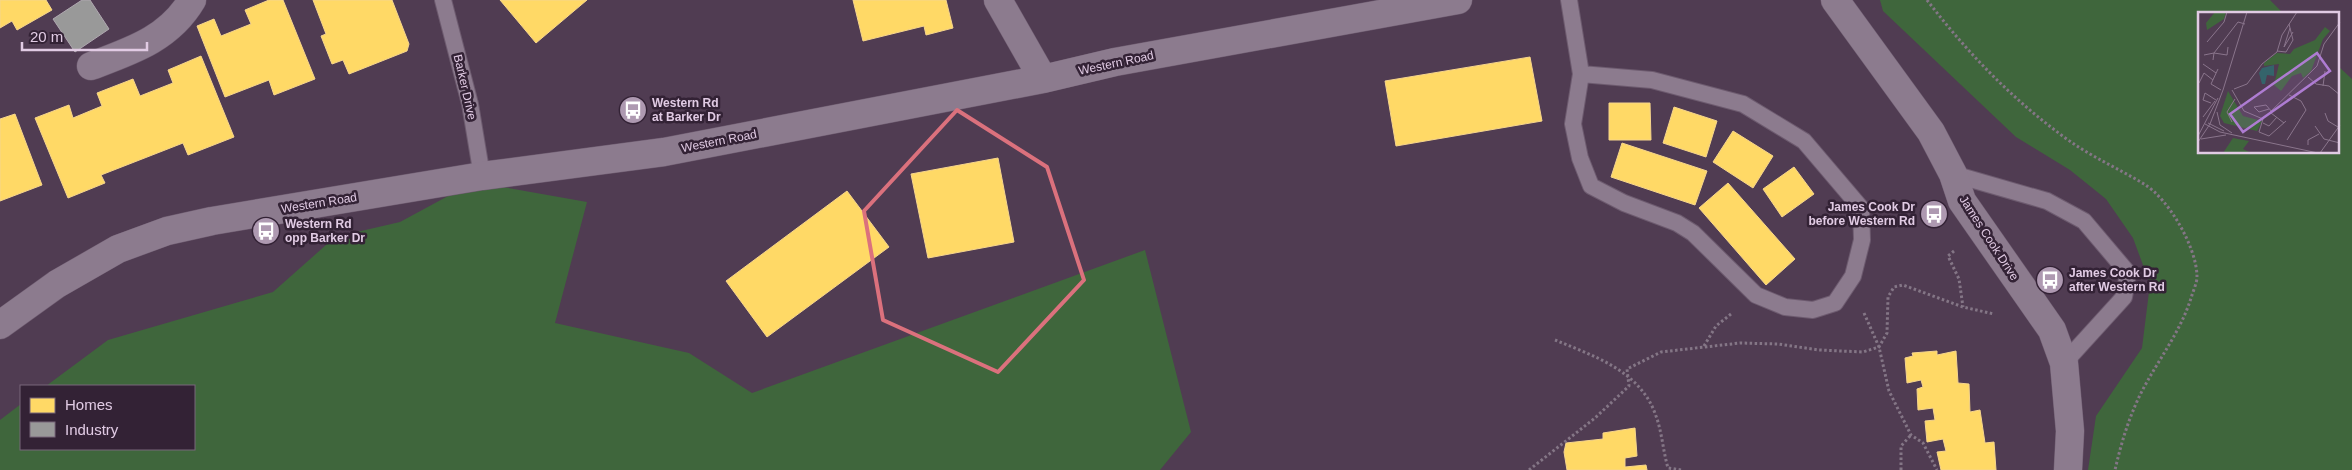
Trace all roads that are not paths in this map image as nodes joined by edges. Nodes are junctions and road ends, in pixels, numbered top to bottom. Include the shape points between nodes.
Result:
1 (192, 0) edge
2 (443, 0) edge
3 (998, 0) edge
4 (1458, 0) edge
5 (1569, 0) edge
6 (1835, 0) edge
7 (91, 66) dead end
8 (1581, 74) junction
9 (1043, 78) junction
10 (1953, 174) junction
11 (482, 176) junction
12 (0, 325) edge
13 (2064, 364) junction
14 (2068, 470) edge

1 - 7 street via 176,20 147,44
2 - 11 lane, Barker Drive via 470,104
3 - 9 street
4 - 9 street, Western Road
5 - 8 lane
6 - 10 street, James Cook Drive via 1931,132
8 - 8 lane via 1573,124 1580,158 1591,186 1693,233 1756,295 1785,307 1814,310 1835,302 1852,276 1862,240 1861,208 1804,141 1743,104 1652,80
9 - 11 street, Western Road via 664,152
10 - 13 street, James Cook Drive via 1962,201 2052,330
10 - 13 lane via 2047,201 2084,221 2128,273 2124,297
11 - 12 street, Western Road via 167,231 118,249 64,280
13 - 14 street, James Cook Drive via 2070,431

